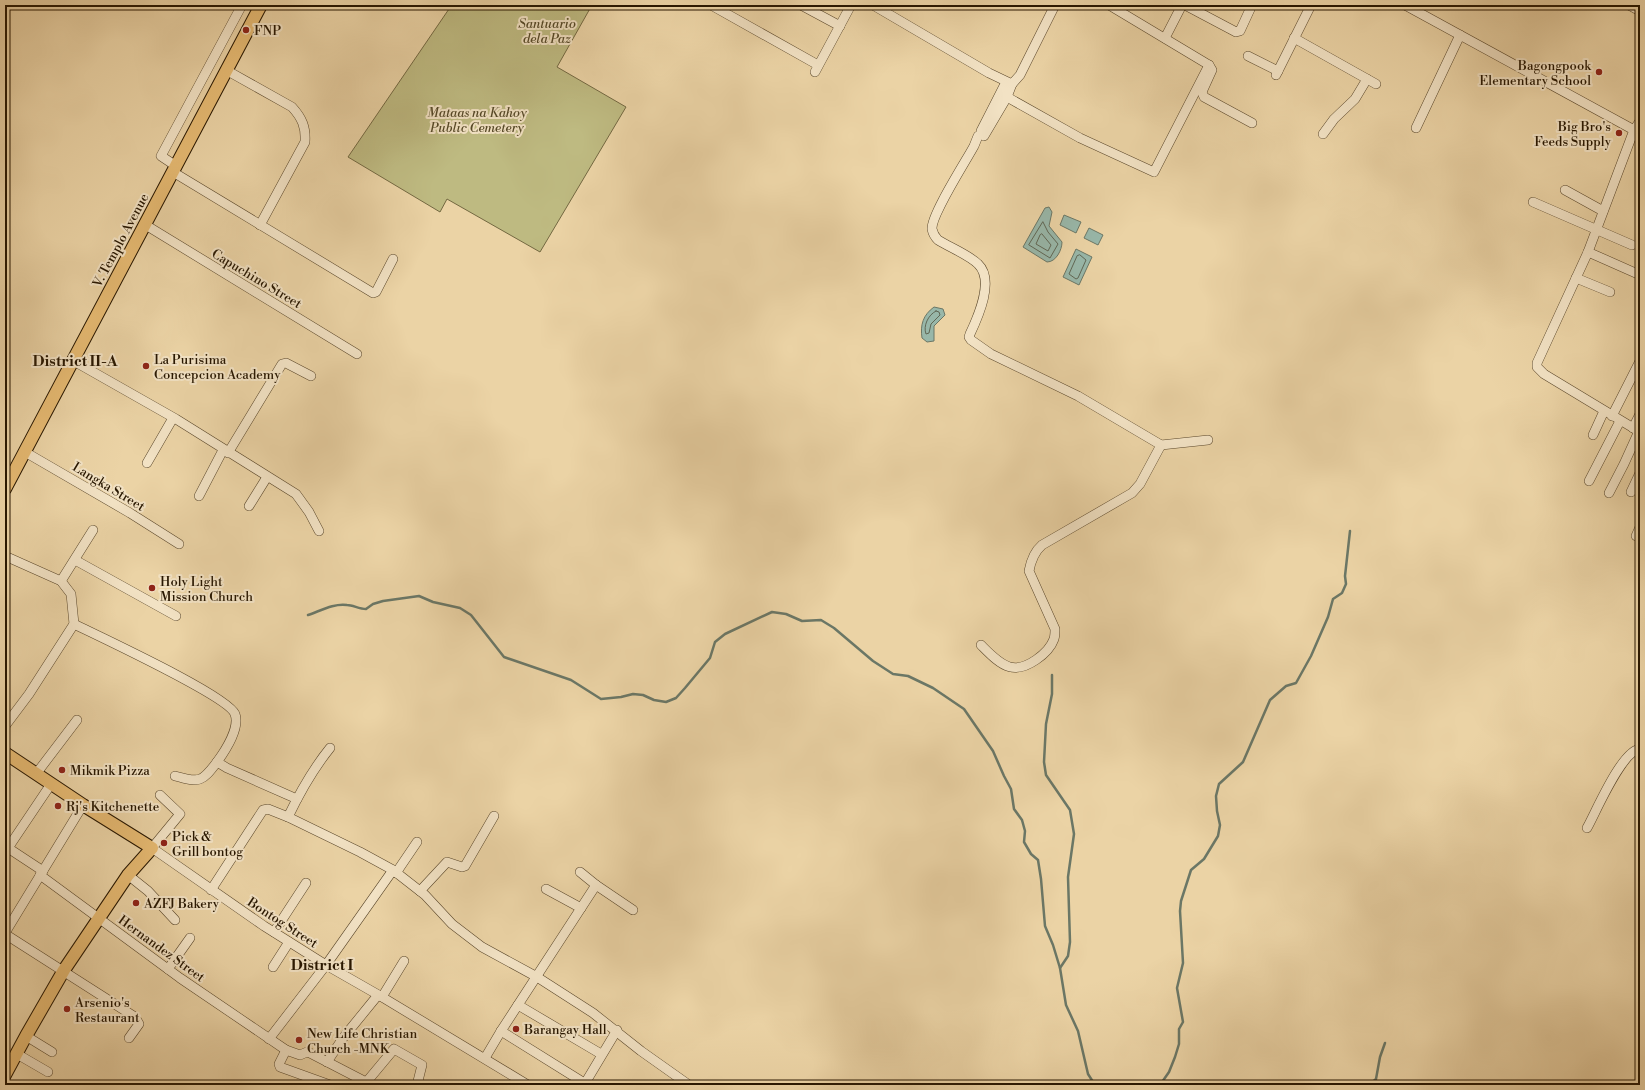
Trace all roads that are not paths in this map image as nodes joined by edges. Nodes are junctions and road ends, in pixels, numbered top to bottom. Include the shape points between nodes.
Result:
1 (242, 5) edge
2 (261, 5) edge
3 (711, 5) edge
4 (801, 5) edge
5 (851, 5) edge
6 (873, 5) edge
7 (1055, 5) edge
8 (1109, 5) edge
9 (1184, 5) edge
10 (1252, 5) edge
11 (1311, 5) edge
12 (1405, 5) edge
13 (1629, 5) edge
14 (1640, 11) edge
15 (840, 26) junction
16 (1460, 35) junction
17 (1165, 38) junction
18 (1294, 38) junction
19 (1248, 56) dead end
20 (1209, 65) junction
21 (226, 70) junction
22 (1367, 79) junction
23 (1009, 83) junction
24 (1376, 84) dead end
25 (1007, 97) junction
26 (1640, 121) edge
27 (1252, 123) dead end
28 (1416, 128) dead end
29 (1634, 130) junction
30 (1323, 134) dead end
31 (981, 136) junction
32 (174, 169) junction
33 (1565, 190) dead end
34 (1533, 202) dead end
35 (1603, 210) junction
36 (144, 224) junction
37 (260, 225) junction
38 (1596, 230) junction
39 (1632, 245) dead end
40 (1588, 252) junction
41 (393, 259) dead end
42 (1640, 275) edge
43 (1576, 278) junction
44 (1610, 292) dead end
45 (357, 354) dead end
46 (72, 360) junction
47 (1640, 361) edge
48 (310, 376) dead end
49 (1608, 414) junction
50 (1640, 414) edge
51 (173, 418) junction
52 (1620, 421) junction
53 (1637, 430) edge
54 (1593, 435) dead end
55 (1208, 440) dead end
56 (1161, 445) junction
57 (225, 451) junction
58 (25, 452) junction
59 (147, 463) dead end
60 (1640, 473) edge
61 (267, 477) junction
62 (1589, 481) dead end
63 (5, 489) edge
64 (1631, 492) dead end
65 (1609, 493) dead end
66 (199, 496) dead end
67 (248, 506) dead end
68 (1640, 527) edge
69 (93, 530) dead end
70 (319, 531) dead end
71 (1636, 536) dead end
72 (178, 544) dead end
73 (5, 556) edge
74 (75, 560) junction
75 (61, 581) junction
76 (176, 616) dead end
77 (74, 624) junction
78 (981, 645) dead end
79 (78, 720) dead end
80 (5, 726) edge
81 (330, 748) dead end
82 (1640, 749) edge
83 (5, 753) edge
84 (217, 762) junction
85 (36, 774) junction
86 (175, 776) dead end
87 (51, 784) junction
88 (160, 795) dead end
89 (297, 798) junction
90 (83, 805) junction
91 (494, 816) dead end
92 (288, 817) junction
93 (1587, 828) dead end
94 (418, 842) dead end
95 (6, 847) edge
96 (152, 848) junction
97 (395, 871) junction
98 (580, 872) dead end
99 (41, 873) junction
100 (128, 875) junction
101 (306, 883) dead end
102 (596, 884) junction
103 (546, 889) dead end
104 (211, 890) junction
105 (420, 891) junction
106 (581, 908) junction
107 (633, 910) dead end
108 (100, 918) junction
109 (175, 920) dead end
110 (274, 932) junction
111 (5, 934) edge
112 (190, 938) dead end
113 (289, 942) junction
114 (404, 961) dead end
115 (326, 965) junction
116 (273, 967) dead end
117 (168, 969) junction
118 (64, 970) junction
119 (537, 977) junction
120 (380, 996) junction
121 (518, 1005) junction
122 (617, 1030) junction
123 (501, 1031) junction
124 (26, 1036) junction
125 (129, 1038) dead end
126 (269, 1039) junction
127 (286, 1050) junction
128 (52, 1052) dead end
129 (16, 1054) junction
130 (602, 1054) junction
131 (485, 1058) junction
132 (327, 1062) junction
133 (48, 1072) dead end
134 (5, 1075) edge
135 (365, 1083) edge
136 (585, 1084) edge
137 (330, 1085) edge
138 (417, 1085) edge
139 (527, 1085) edge
140 (689, 1085) edge

1 - 32 street via 161,156
2 - 21 main road, V. Templo Avenue
3 - 15 street via 816,69
4 - 15 street
5 - 15 street
6 - 23 street
7 - 23 street via 1020,75
8 - 17 street
9 - 10 street via 1236,32 1240,30
9 - 17 street
11 - 18 street
12 - 16 street
13 - 14 street
16 - 28 street
16 - 29 street
17 - 20 street
18 - 19 street via 1277,73
18 - 22 street
20 - 25 street via 1154,172 1080,138
20 - 27 street via 1212,70 1202,92 1204,97
21 - 32 main road, V. Templo Avenue
21 - 37 street via 292,107 299,115 306,132 305,142
22 - 24 street
22 - 30 street via 1355,99 1334,119
23 - 25 street
23 - 31 street
25 - 31 street
26 - 29 street
29 - 35 street
31 - 56 street via 937,212 932,228 938,240 977,263 982,270 985,290 980,312 969,337 991,354 1078,396
32 - 36 main road, V. Templo Avenue
32 - 37 street
33 - 35 street
34 - 38 street
35 - 38 street
36 - 45 street, Capuchino Street
36 - 46 main road, V. Templo Avenue
37 - 41 street via 373,293 376,292
38 - 39 street
38 - 40 street
40 - 42 street
40 - 43 street
43 - 44 street
43 - 49 street via 1537,368
46 - 51 street
46 - 58 main road, V. Templo Avenue
47 - 49 street
48 - 57 street via 286,363 282,364
49 - 52 street
49 - 54 street
50 - 53 street
51 - 57 street
51 - 59 street
52 - 53 street
52 - 62 street
53 - 65 street
55 - 56 street
56 - 78 street via 1140,484 1132,493 1036,550 1029,571 1055,629 1054,639 1040,657 1024,667 1010,667 996,660
57 - 61 street
57 - 66 street
58 - 63 main road, V. Templo Avenue
58 - 72 street, Langka Street
60 - 64 street
61 - 67 street
61 - 70 street via 296,494
68 - 71 street
69 - 74 street
73 - 75 street
74 - 75 street
74 - 76 street
75 - 77 street via 71,594
77 - 80 street
77 - 84 street via 173,673 226,703 234,711 236,720 227,746
79 - 85 street
81 - 89 street
82 - 93 street via 1632,751 1621,764
83 - 85 main road
84 - 86 street via 202,779
84 - 89 street
85 - 87 main road
87 - 90 main road
87 - 95 street
88 - 96 street via 180,814
89 - 92 street
90 - 96 main road
90 - 99 street
91 - 105 street via 465,866 447,862
92 - 97 street
92 - 104 street via 268,809 263,810
94 - 97 street
95 - 99 street, Hernandez Street
96 - 100 main road
96 - 104 street, Bontog Street
97 - 105 street
97 - 115 street
98 - 102 street
99 - 108 street, Hernandez Street
99 - 111 street
100 - 108 main road
100 - 109 street via 148,891
101 - 110 street
102 - 106 street
102 - 107 street
103 - 106 street
104 - 110 street, Bontog Street
105 - 119 street via 452,924 482,946
106 - 119 street
108 - 117 street, Hernandez Street
108 - 118 main road
110 - 113 street, Bontog Street
111 - 118 street
112 - 117 street
113 - 115 street, Bontog Street
113 - 116 street
114 - 120 street
115 - 120 street, Bontog Street
115 - 126 street
117 - 126 street, Hernandez Street
118 - 124 main road
118 - 125 street via 137,1019 139,1025
119 - 121 street
119 - 122 street
120 - 131 street, Bontog Street
120 - 132 street via 343,1038
121 - 123 street
121 - 130 street
122 - 130 street
122 - 140 street via 641,1051
123 - 131 street
123 - 136 street
124 - 128 street
124 - 129 main road
126 - 127 street, Hernandez Street
127 - 132 street via 301,1055 310,1053
127 - 137 street via 280,1067
129 - 133 street
129 - 134 main road
130 - 136 street
131 - 139 street, Bontog Street
132 - 135 street
135 - 138 street via 394,1049 422,1065

